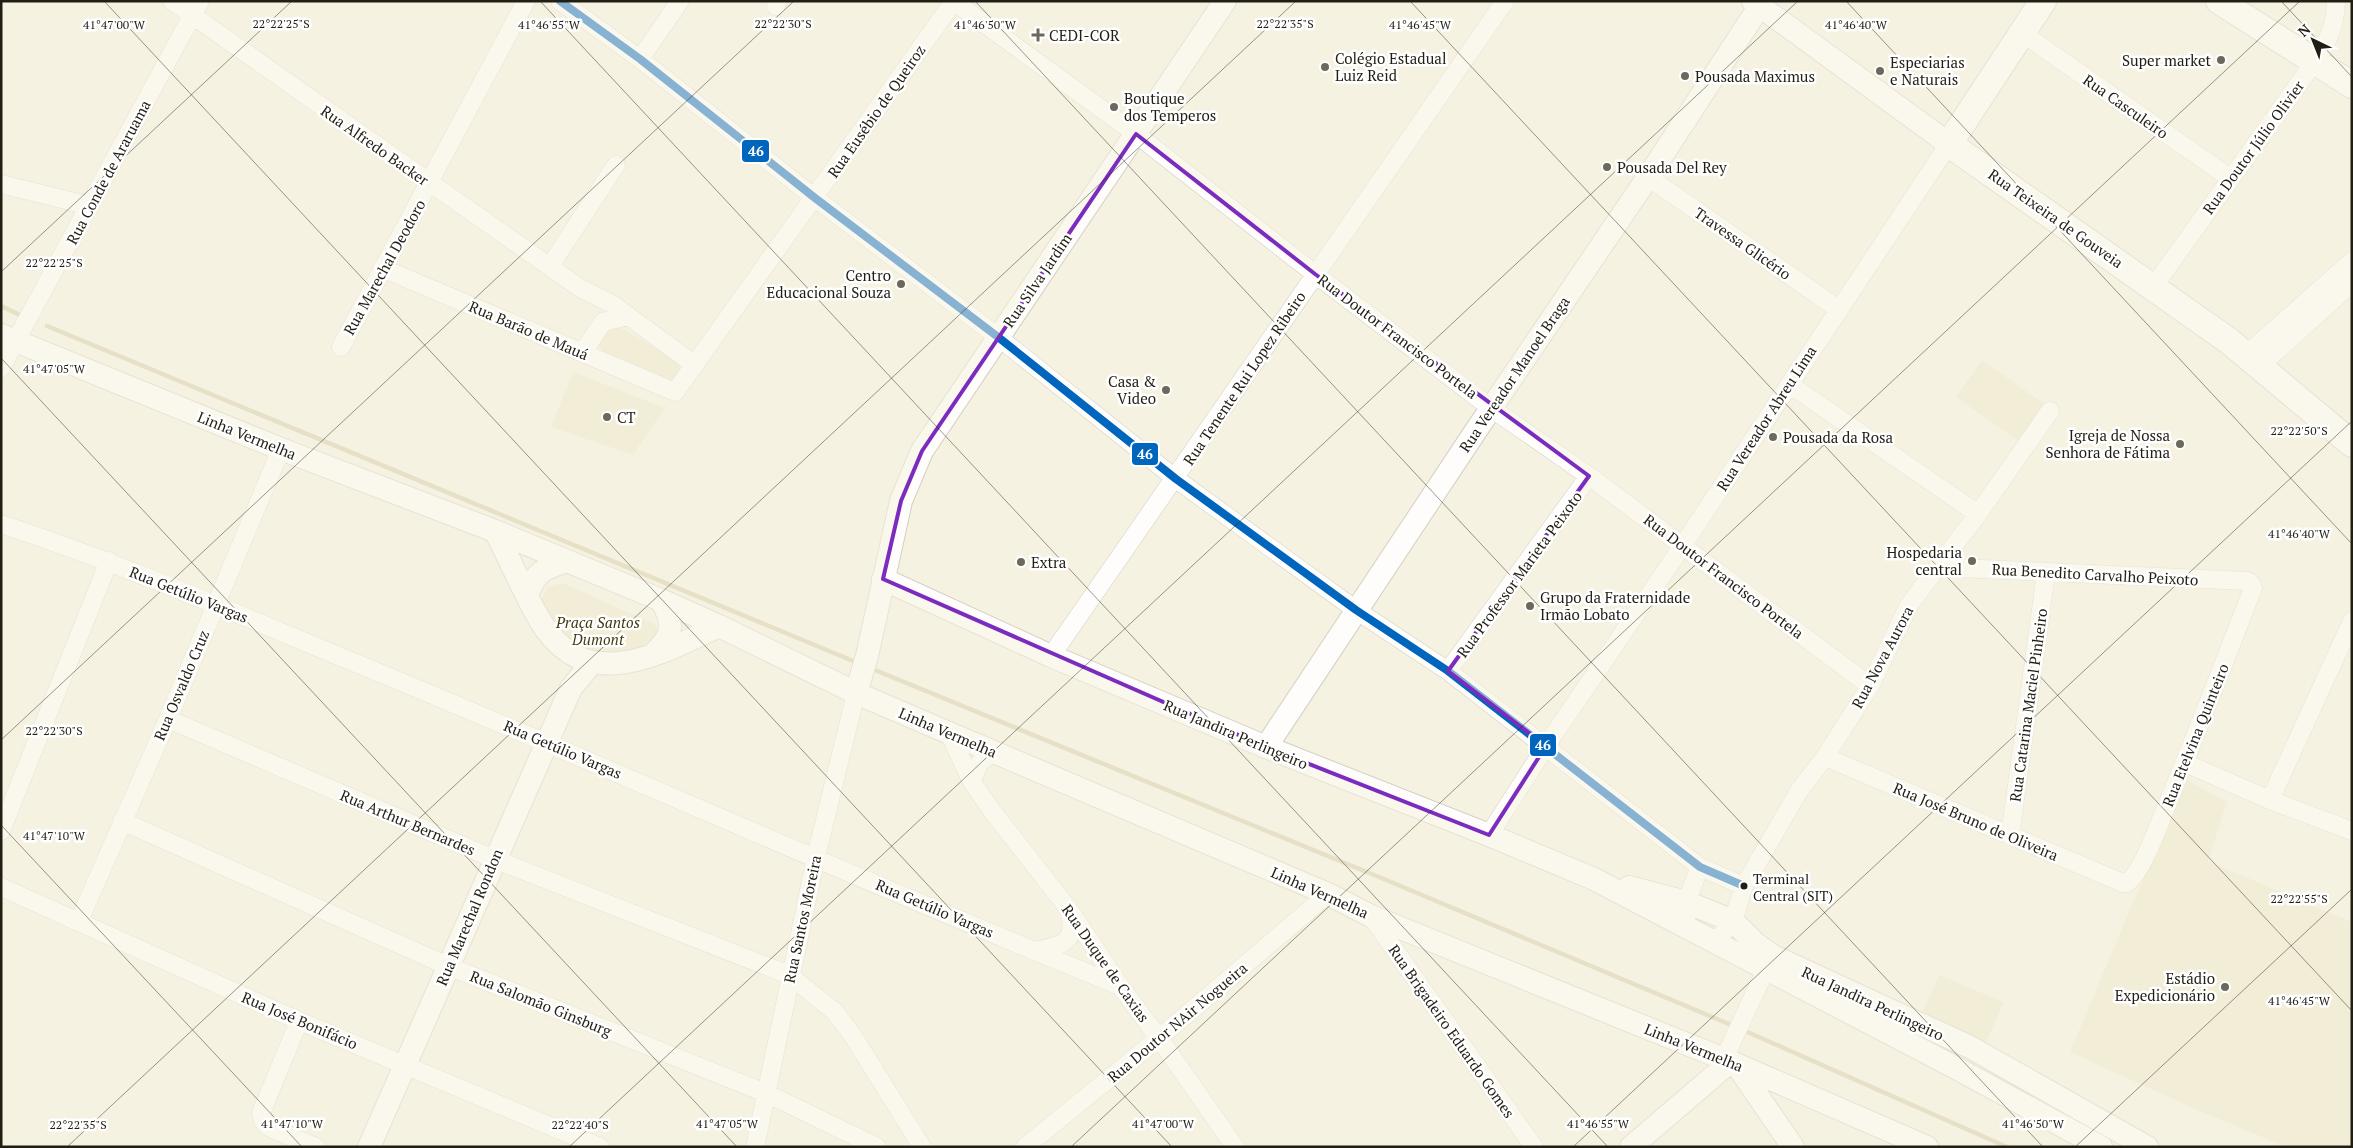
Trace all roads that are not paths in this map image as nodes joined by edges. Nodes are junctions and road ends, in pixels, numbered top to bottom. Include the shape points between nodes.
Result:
1 (172, 1) edge
2 (526, 1) edge
3 (560, 1) edge
4 (680, 1) edge
5 (1225, 1) edge
6 (1505, 1) edge
7 (2043, 1) edge
8 (2219, 1) edge
9 (2336, 1) edge
10 (954, 2) edge
11 (1758, 3) edge
12 (196, 9) edge
13 (2022, 33) junction
14 (640, 59) junction
15 (2315, 61) junction
16 (2352, 85) edge
17 (1136, 134) junction
18 (1949, 144) junction
19 (616, 165) dead end
20 (1648, 177) junction
21 (2230, 178) junction
22 (1, 184) edge
23 (430, 184) junction
24 (815, 198) junction
25 (90, 206) junction
26 (2352, 261) edge
27 (550, 266) junction
28 (382, 268) junction
29 (1316, 274) junction
30 (2345, 282) edge
31 (2154, 286) junction
32 (580, 288) junction
33 (1838, 309) junction
34 (628, 316) junction
35 (603, 322) junction
36 (998, 337) junction
37 (9, 339) edge
38 (341, 347) dead end
39 (583, 352) junction
40 (2254, 360) junction
41 (695, 365) junction
42 (1, 368) edge
43 (1788, 384) junction
44 (675, 392) joint
45 (1491, 408) junction
46 (2050, 411) dead end
47 (2352, 444) edge
48 (282, 449) junction
49 (1589, 476) junction
50 (1176, 478) junction
51 (1978, 514) junction
52 (3, 529) edge
53 (495, 531) junction
54 (1683, 546) junction
55 (109, 561) junction
56 (568, 562) junction
57 (1937, 567) junction
58 (2046, 573) junction
59 (883, 579) junction
60 (2251, 583) joint
61 (528, 595) junction
62 (661, 600) junction
63 (215, 605) junction
64 (1356, 610) junction
65 (2352, 621) edge
66 (719, 626) junction
67 (571, 655) junction
68 (650, 656) junction
69 (1051, 656) junction
70 (592, 663) junction
71 (1448, 671) junction
72 (862, 675) junction
73 (1870, 686) junction
74 (571, 688) junction
75 (168, 719) junction
76 (948, 734) junction
77 (547, 741) junction
78 (1546, 746) junction
79 (1266, 747) junction
80 (995, 753) junction
81 (1825, 757) junction
82 (2185, 763) junction
83 (972, 782) junction
84 (2270, 800) junction
85 (122, 821) junction
86 (1, 831) edge
87 (2352, 831) edge
88 (1489, 835) junction
89 (2010, 836) junction
90 (816, 857) junction
91 (494, 859) junction
92 (1700, 867) junction
93 (1594, 879) junction
94 (2127, 883) joint
95 (1744, 886) junction
96 (1, 887) edge
97 (1328, 894) junction
98 (1686, 902) junction
99 (1068, 908) junction
100 (1371, 916) junction
101 (79, 921) junction
102 (1733, 921) junction
103 (1686, 927) junction
104 (1715, 942) junction
105 (1034, 951) junction
106 (448, 966) junction
107 (1766, 969) junction
108 (789, 975) junction
109 (1120, 986) junction
110 (299, 1021) junction
111 (1160, 1038) junction
112 (1970, 1047) junction
113 (1730, 1062) junction
114 (404, 1064) junction
115 (1958, 1069) junction
116 (1790, 1088) junction
117 (768, 1094) junction
118 (1764, 1106) junction
119 (2141, 1145) edge
120 (316, 1147) edge
121 (369, 1147) edge
122 (600, 1147) edge
123 (755, 1147) edge
124 (877, 1147) edge
125 (922, 1147) edge
126 (1025, 1147) edge
127 (1235, 1147) edge
128 (1534, 1147) edge
129 (1631, 1147) edge
130 (1793, 1147) edge
131 (1927, 1147) edge
132 (2101, 1147) edge

1 - 12 street, Rua Alfredo Backer
2 - 23 street, Rua Marechal Deodoro
3 - 14 street
4 - 14 street
5 - 17 main road, Rua Silva Jardim
6 - 29 street, Rua Tenente Rui Lopez Ribeiro
7 - 13 highway, Rua Vereador Abreu Lima
8 - 15 highway
9 - 15 street, Rua Doutor Júlio Olivier via 2335,22
10 - 17 street, Rua Doutor Francisco Portela
10 - 24 street, Rua Eusébio de Queiroz
11 - 18 main road, Rua Teixeira de Gouveia
11 - 20 main road, Rua Vereador Manoel Braga
12 - 23 street, Rua Alfredo Backer
12 - 25 street, Rua Conde de Araruama
13 - 18 highway, Rua Vereador Abreu Lima
13 - 21 street, Rua Casculeiro
14 - 24 street
15 - 16 highway
15 - 21 street, Rua Doutor Júlio Olivier
17 - 29 street, Rua Doutor Francisco Portela
17 - 36 main road, Rua Silva Jardim
18 - 31 highway, Rua Teixeira de Gouveia
18 - 33 street, Rua Vereador Abreu Lima
19 - 27 street
20 - 33 street, Travessa Glicério
20 - 45 main road, Rua Vereador Manoel Braga
21 - 31 street, Rua Doutor Júlio Olivier
22 - 25 street
23 - 27 street, Rua Alfredo Backer
23 - 28 street, Rua Marechal Deodoro
24 - 36 street
24 - 41 street, Rua Eusébio de Queiroz
25 - 37 street, Rua Conde de Araruama
26 - 30 street
27 - 32 street, Rua Alfredo Backer
28 - 38 street, Rua Marechal Deodoro
28 - 39 street, Rua Barão de Mauá
29 - 45 street, Rua Doutor Francisco Portela
29 - 50 street, Rua Tenente Rui Lopez Ribeiro
30 - 40 street
31 - 40 highway, Rua Teixeira de Gouveia
32 - 34 street, Rua Alfredo Backer
32 - 35 street, Rua Alfredo Backer
33 - 43 street, Rua Vereador Abreu Lima
34 - 35 street
34 - 41 street, Rua Alfredo Backer
35 - 39 street
36 - 50 street
36 - 59 main road, Rua Silva Jardim via 922,450 901,501
37 - 42 street, Rua Conde de Araruama
37 - 48 main road, Linha Vermelha
39 - 44 street, Rua Barão de Mauá
40 - 47 highway, Rua Teixeira de Gouveia
41 - 44 street, Rua Eusébio de Queiroz
43 - 51 street
43 - 54 street, Rua Vereador Abreu Lima
45 - 49 street, Rua Doutor Francisco Portela
45 - 64 main road, Rua Vereador Manoel Braga
46 - 51 street, Rua Nova Aurora
48 - 53 main road, Linha Vermelha
48 - 63 street, Rua Osvaldo Cruz
49 - 54 street, Rua Doutor Francisco Portela
49 - 71 street, Rua Professor Marieta Peixoto
50 - 64 street
50 - 69 street, Rua Tenente Rui Lopez Ribeiro
51 - 57 street, Rua Nova Aurora
52 - 55 street, Rua Getúlio Vargas
53 - 56 main road, Linha Vermelha
53 - 61 main road
54 - 73 street, Rua Doutor Francisco Portela
54 - 78 street, Rua Vereador Abreu Lima
55 - 63 street, Rua Getúlio Vargas
55 - 86 street
56 - 61 main road via 541,571 533,580
56 - 62 main road, Linha Vermelha
57 - 58 street, Rua Benedito Carvalho Peixoto
57 - 73 street, Rua Nova Aurora via 1908,606
58 - 60 street, Rua Benedito Carvalho Peixoto
58 - 89 street, Rua Catarina Maciel Pinheiro
59 - 69 main road, Rua Jandira Perlingeiro
59 - 72 main road, Rua Silva Jardim
60 - 82 street, Rua Etelvina Quinteiro via 2253,588
61 - 67 main road via 538,618
62 - 66 main road, Linha Vermelha
62 - 68 main road via 668,612 670,627 665,644
63 - 75 street, Rua Osvaldo Cruz
63 - 77 street, Rua Getúlio Vargas
64 - 71 street
64 - 79 main road, Rua Vereador Manoel Braga
65 - 84 street
66 - 68 main road
66 - 72 main road, Linha Vermelha
67 - 70 main road
67 - 74 main road
68 - 70 main road via 618,664
69 - 79 main road, Rua Jandira Perlingeiro
70 - 74 main road
71 - 78 street
72 - 76 main road, Linha Vermelha
72 - 90 street, Rua Santos Moreira
73 - 81 street, Rua Nova Aurora
74 - 77 main road, Rua Marechal Rondon
75 - 85 street, Rua Osvaldo Cruz
75 - 91 street, Rua Arthur Bernardes
76 - 80 main road, Linha Vermelha
76 - 83 street, Rua Duque de Caxias
77 - 90 street, Rua Getúlio Vargas
77 - 91 main road, Rua Marechal Rondon
78 - 88 street, Rua Vereador Abreu Lima
78 - 92 street
79 - 88 main road, Rua Jandira Perlingeiro
80 - 83 street via 982,759
80 - 97 main road, Linha Vermelha
81 - 89 street, Rua José Bruno de Oliveira
81 - 95 street, Rua Nova Aurora via 1800,792
82 - 84 street
82 - 94 street, Rua Etelvina Quinteiro via 2151,844
83 - 99 street, Rua Duque de Caxias
84 - 87 street
85 - 101 street, Rua Osvaldo Cruz
85 - 106 street, Rua Salomão Ginsburg
88 - 93 main road, Rua Jandira Perlingeiro
89 - 94 street, Rua José Bruno de Oliveira
90 - 105 street, Rua Getúlio Vargas
90 - 108 street, Rua Santos Moreira
91 - 106 main road, Rua Marechal Rondon
91 - 108 street, Rua Arthur Bernardes
92 - 95 street
92 - 98 street
93 - 98 main road, Rua Jandira Perlingeiro
93 - 103 main road, Rua Jandira Perlingeiro
95 - 102 street, Rua Nova Aurora
96 - 101 street, Rua José Bonifácio
97 - 100 main road, Linha Vermelha
97 - 111 street, Rua Doutor NAir Nogueira
98 - 102 main road, Rua Jandira Perlingeiro
98 - 103 street
99 - 105 street via 1072,923 1065,942
99 - 109 street, Rua Duque de Caxias
100 - 113 main road, Linha Vermelha
100 - 128 street, Rua Brigadeiro Eduardo Gomes
101 - 110 street, Rua José Bonifácio
102 - 104 street
102 - 112 main road, Rua Jandira Perlingeiro via 1756,944 1783,962
103 - 104 main road, Rua Jandira Perlingeiro
104 - 107 main road, Rua Jandira Perlingeiro
105 - 109 street, Rua Getúlio Vargas
106 - 114 main road, Rua Marechal Rondon
106 - 117 street, Rua Salomão Ginsburg
107 - 113 street via 1733,1038
107 - 115 main road, Rua Jandira Perlingeiro
108 - 117 street, Rua Santos Moreira
108 - 125 street, Rua Arthur Bernardes via 835,1012
109 - 111 street, Rua Duque de Caxias
110 - 114 street, Rua José Bonifácio
110 - 120 street via 260,1113 268,1127
111 - 126 street, Rua Doutor NAir Nogueira
111 - 127 street, Rua Duque de Caxias
112 - 115 main road via 1962,1054
112 - 119 main road, Rua Jandira Perlingeiro
113 - 116 main road, Linha Vermelha
113 - 118 main road
113 - 129 main road
114 - 121 main road, Rua Marechal Rondon
114 - 122 street, Rua José Bonifácio
115 - 132 main road, Rua Jandira Perlingeiro
116 - 118 main road via 1774,1092
116 - 131 main road, Linha Vermelha
117 - 123 street, Rua Santos Moreira
117 - 124 street, Rua Salomão Ginsburg
118 - 130 main road

